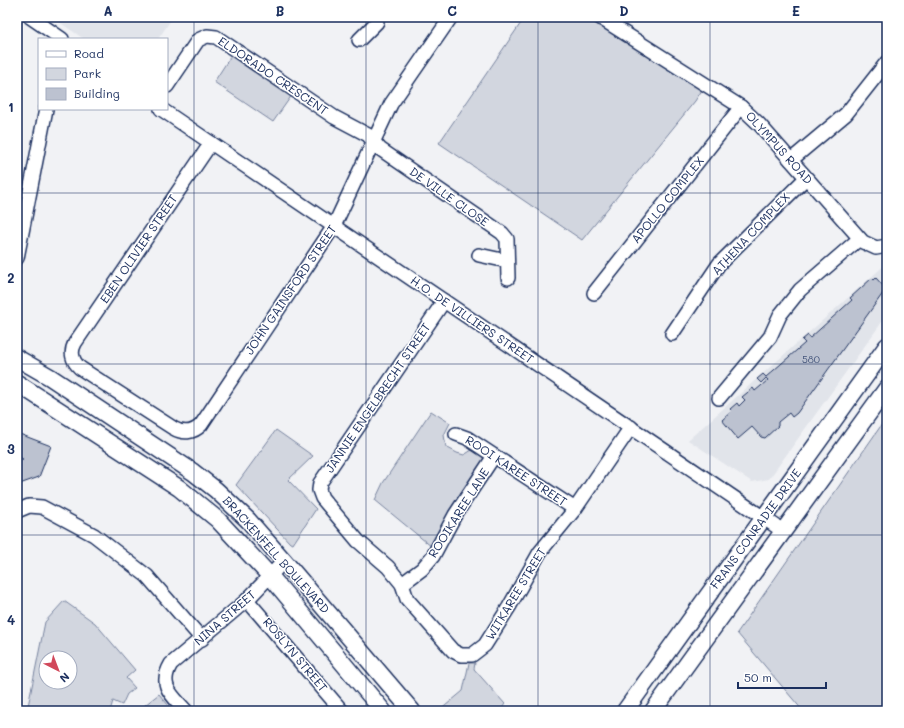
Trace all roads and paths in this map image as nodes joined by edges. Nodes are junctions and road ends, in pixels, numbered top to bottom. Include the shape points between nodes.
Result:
1 (30, 17) edge
2 (451, 17) edge
3 (598, 17) edge
4 (378, 19) edge
5 (61, 38) edge
6 (359, 40) dead end
7 (887, 62) edge
8 (168, 85) edge
9 (741, 107) junction
10 (46, 110) edge
11 (162, 110) edge
12 (374, 142) junction
13 (211, 143) junction
14 (790, 160) junction
15 (806, 178) junction
16 (334, 226) junction
17 (860, 238) junction
18 (887, 246) edge
19 (479, 256) dead end
20 (17, 258) edge
21 (507, 261) junction
22 (508, 278) dead end
23 (594, 293) dead end
24 (444, 301) junction
25 (672, 334) dead end
26 (887, 346) edge
27 (72, 357) joint
28 (17, 358) edge
29 (17, 383) edge
30 (887, 388) edge
31 (719, 398) dead end
32 (631, 427) junction
33 (456, 434) dead end
34 (494, 456) junction
35 (322, 498) joint
36 (575, 509) junction
37 (17, 511) edge
38 (764, 518) junction
39 (783, 531) junction
40 (284, 561) junction
41 (271, 577) junction
42 (402, 584) junction
43 (248, 600) junction
44 (202, 639) junction
45 (186, 711) edge
46 (342, 711) edge
47 (383, 711) edge
48 (412, 711) edge
49 (625, 711) edge
50 (652, 711) edge

1 - 5 street
2 - 12 street, JOHN GAINSFORD STREET via 391,104
3 - 9 street, OLYMPUS ROAD
4 - 6 street
7 - 14 street via 846,114
8 - 12 street, ELDORADO CRESCENT via 198,40 212,35 334,117 368,135
9 - 14 street, OLYMPUS ROAD
9 - 23 street, APOLLO COMPLEX
10 - 20 street
11 - 13 street, H.O. DE VILLIERS STREET
12 - 16 street, JOHN GAINSFORD STREET
12 - 21 street, DE VILLE CLOSE via 380,149 502,233 507,239
13 - 16 street, H.O. DE VILLIERS STREET
13 - 27 street, EBEN OLIVIER STREET via 75,343
14 - 15 street, OLYMPUS ROAD
15 - 17 street, OLYMPUS ROAD
15 - 25 street, ATHENA COMPLEX via 719,264
16 - 24 street, H.O. DE VILLIERS STREET
16 - 27 street, JOHN GAINSFORD STREET via 201,425 194,430 176,430 80,368
17 - 18 street, OLYMPUS ROAD via 871,247
17 - 31 street via 800,290 780,315 770,337
19 - 21 street
21 - 22 street, DE VILLE CLOSE
24 - 32 street, H.O. DE VILLIERS STREET
24 - 35 street, JANNIE ENGELBRECHT STREET via 320,483
26 - 38 street, FRANS CONRADIE DRIVE
28 - 40 street, BRACKENFELL BOULEVARD via 50,377 199,476 234,506
29 - 41 street, BRACKENFELL BOULEVARD via 200,504
30 - 39 street, FRANS CONRADIE DRIVE
32 - 36 street, WITKAREE STREET
32 - 38 street, H.O. DE VILLIERS STREET
33 - 34 street, ROOI KAREE STREET via 467,438
34 - 36 street, ROOI KAREE STREET
34 - 42 street, ROOIKAREE LANE via 428,562
35 - 42 street, WITKAREE STREET via 358,541 388,567
36 - 42 street, WITKAREE STREET via 540,552 509,607 477,653 461,655 449,648 408,599
37 - 44 street via 29,506 42,507 94,535 147,576
38 - 39 street, H.O. DE VILLIERS STREET
38 - 49 street, FRANS CONRADIE DRIVE
39 - 50 street, FRANS CONRADIE DRIVE
40 - 41 street, NINA STREET
40 - 48 street, BRACKENFELL BOULEVARD
41 - 43 street, NINA STREET
41 - 47 street, BRACKENFELL BOULEVARD
43 - 44 street, NINA STREET
43 - 46 street, ROSLYN STREET
44 - 45 street, NINA STREET via 171,664 165,674 168,690

